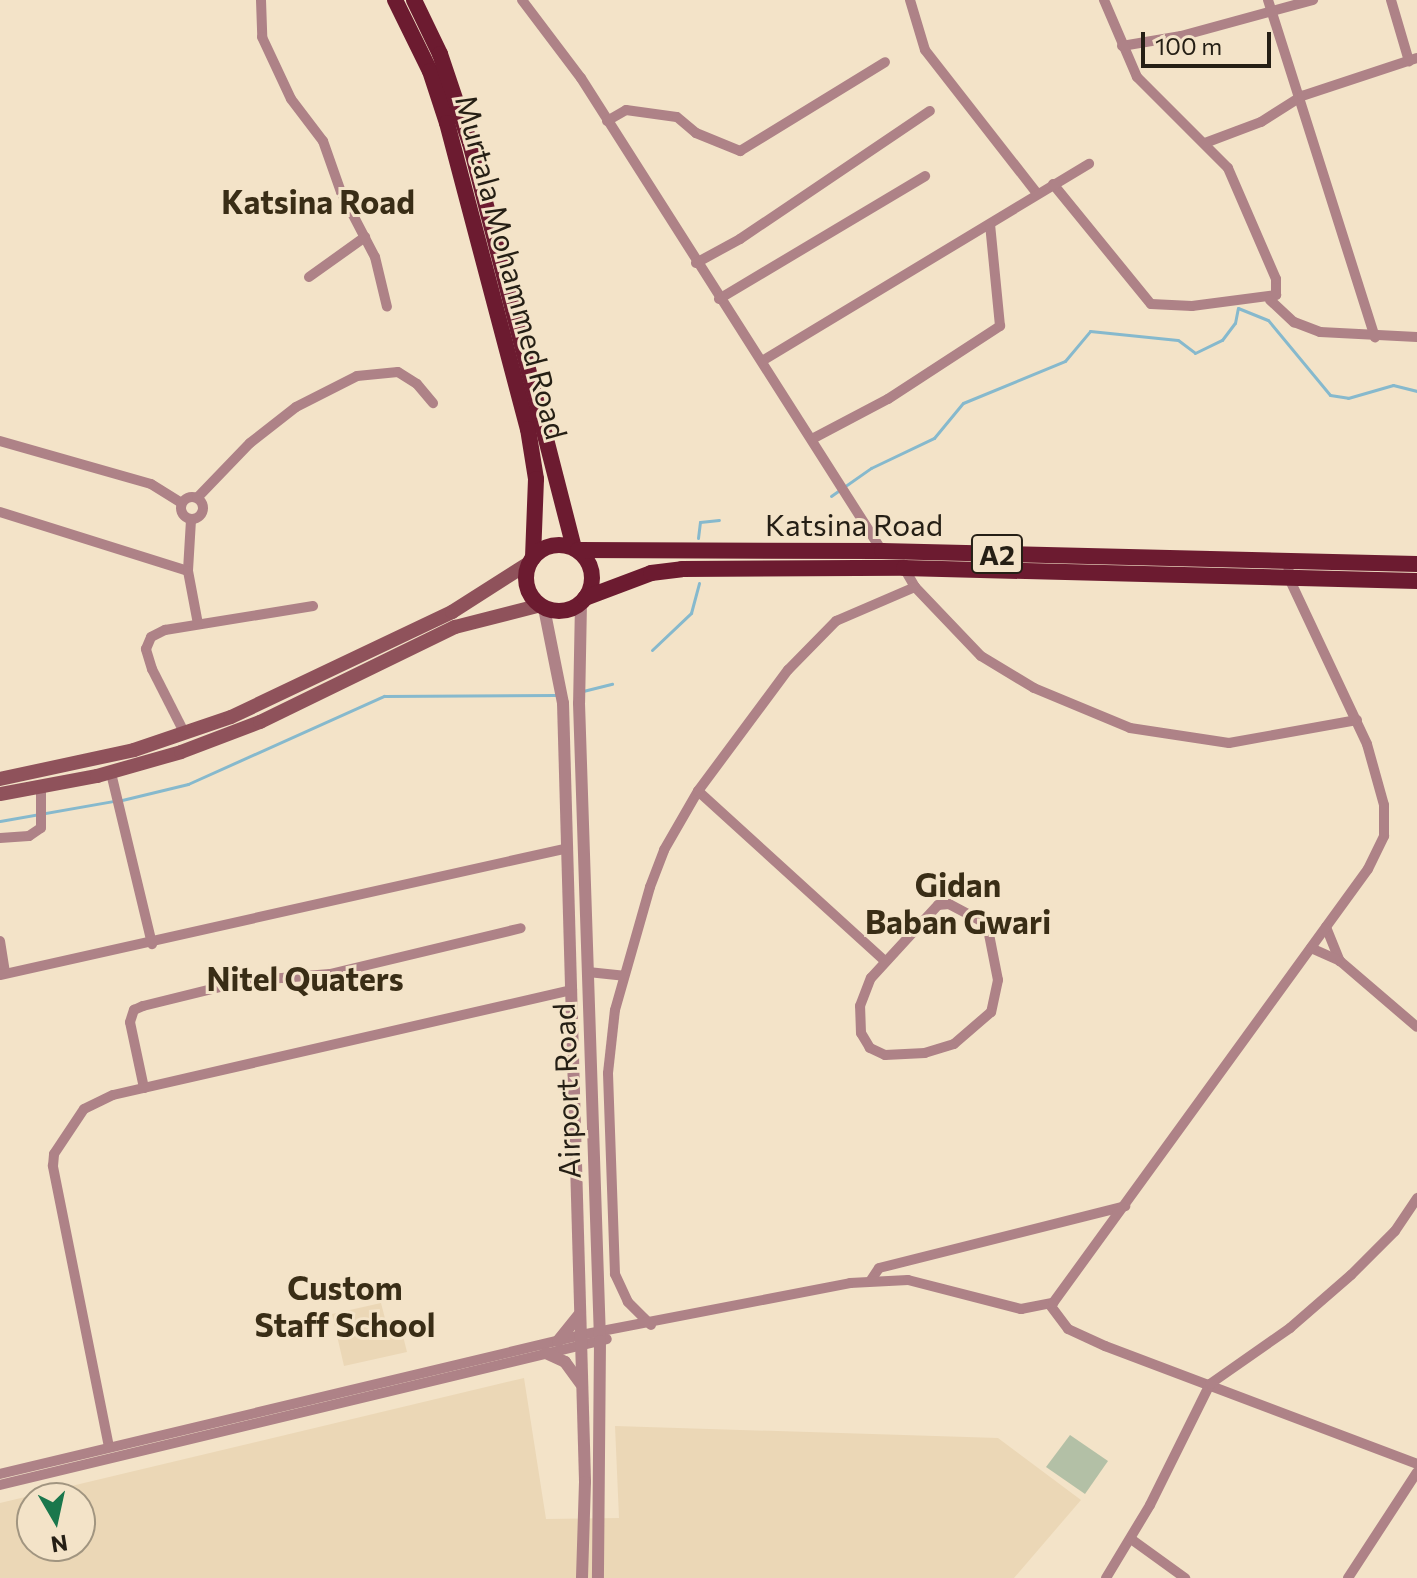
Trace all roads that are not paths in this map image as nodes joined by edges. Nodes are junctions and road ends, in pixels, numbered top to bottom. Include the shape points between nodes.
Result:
1 (261, 0) edge
2 (395, 0) edge
3 (414, 0) edge
4 (522, 0) edge
5 (910, 0) edge
6 (1104, 0) edge
7 (1268, 0) edge
8 (1313, 0) edge
9 (1391, 0) edge
10 (1273, 14) junction
11 (1122, 46) junction
12 (1413, 59) edge
13 (885, 62) dead end
14 (1302, 96) junction
15 (930, 111) dead end
16 (607, 121) junction
17 (1205, 143) junction
18 (1089, 164) dead end
19 (925, 176) dead end
20 (1053, 184) junction
21 (1036, 192) junction
22 (990, 224) junction
23 (365, 237) junction
24 (696, 263) junction
25 (309, 277) dead end
26 (719, 299) junction
27 (1270, 300) junction
28 (387, 307) dead end
29 (1375, 337) junction
30 (1417, 337) edge
31 (762, 361) junction
32 (433, 403) dead end
33 (812, 439) junction
34 (0, 441) edge
35 (197, 498) junction
36 (182, 503) junction
37 (0, 512) edge
38 (191, 520) junction
39 (576, 549) junction
40 (882, 551) junction
41 (531, 560) junction
42 (1417, 564) edge
43 (904, 568) junction
44 (1288, 570) junction
45 (188, 571) junction
46 (1417, 581) edge
47 (915, 587) junction
48 (583, 600) junction
49 (313, 606) dead end
50 (543, 607) junction
51 (198, 624) junction
52 (1357, 720) junction
53 (185, 734) junction
54 (111, 773) junction
55 (0, 779) edge
56 (41, 788) junction
57 (698, 791) junction
58 (0, 794) edge
59 (0, 838) edge
60 (568, 848) junction
61 (1326, 927) junction
62 (521, 928) dead end
63 (0, 941) edge
64 (152, 944) junction
65 (1311, 948) junction
66 (884, 960) junction
67 (1340, 961) junction
68 (588, 972) junction
69 (3, 974) edge
70 (624, 976) junction
71 (572, 990) junction
72 (1417, 1027) edge
73 (144, 1088) junction
74 (1417, 1198) edge
75 (1125, 1206) junction
76 (871, 1280) junction
77 (1050, 1305) junction
78 (581, 1312) junction
79 (649, 1325) junction
80 (600, 1337) junction
81 (558, 1341) junction
82 (581, 1341) junction
83 (546, 1353) junction
84 (1210, 1384) junction
85 (582, 1388) junction
86 (109, 1447) junction
87 (1417, 1464) edge
88 (1417, 1472) edge
89 (0, 1474) edge
90 (0, 1485) edge
91 (1131, 1539) junction
92 (582, 1578) edge
93 (598, 1578) edge
94 (1106, 1578) edge
95 (1185, 1578) edge
96 (1348, 1578) edge

1 - 23 street via 262,37 279,78 323,141
2 - 41 highway, Murtala Mohammed Road via 430,71 447,123 528,429 536,479
3 - 39 highway, Murtala Mohammed Road via 440,54 470,143
4 - 16 street
5 - 21 street via 925,50
6 - 11 street
7 - 10 street
8 - 10 street
9 - 12 street
10 - 11 street
10 - 14 street
11 - 17 street via 1137,77
12 - 14 street
13 - 16 street via 740,151 696,133 677,117 626,110
14 - 17 street via 1261,122
14 - 29 street
15 - 24 street
16 - 24 street
17 - 27 street via 1228,168 1276,279 1277,291
18 - 20 street
19 - 26 street
20 - 21 street
20 - 27 street via 1151,304
21 - 22 street
22 - 31 street
22 - 33 street via 1000,326 888,399
23 - 25 street
23 - 28 street
24 - 26 street
26 - 31 street
27 - 29 street via 1294,322 1320,332
29 - 30 street
31 - 33 street
32 - 35 street via 398,372 357,376 296,407 250,443
33 - 40 street
34 - 36 street via 151,484
35 - 36 street
35 - 38 street via 203,510
36 - 38 street via 181,513
37 - 45 street
38 - 45 street
39 - 40 highway, Katsina Road / A2
39 - 41 highway, A2 via 554,545
39 - 48 highway via 591,572
40 - 44 highway, Katsina Road / A2
41 - 50 highway via 527,586
41 - 53 main road via 452,612 278,697
42 - 44 highway, Katsina Road / A2
43 - 44 highway, Katsina Road / A2
43 - 47 street
43 - 48 highway, Katsina Road / A2 via 667,570
44 - 46 highway, Katsina Road / A2
44 - 52 street
45 - 51 street
47 - 52 street via 981,656 1034,688 1130,728 1229,743
47 - 57 street via 836,621 788,670
48 - 50 highway, A2 via 566,610
48 - 68 street, Airport Road via 579,703
49 - 51 street
50 - 54 main road via 455,627 260,722
50 - 60 street, Airport Road via 561,679
51 - 53 street via 155,633 146,649
52 - 61 street via 1381,789 1384,836
53 - 55 main road via 83,764
54 - 56 main road
54 - 64 street
56 - 58 main road
56 - 59 street via 44,811 37,832
57 - 66 street
57 - 70 street via 664,850
60 - 64 street
60 - 71 street, Airport Road
61 - 65 street
61 - 67 street
62 - 73 street via 330,974 245,981 143,1006 130,1022
63 - 69 street
64 - 69 street
65 - 67 street
65 - 75 street
66 - 66 street via 938,905 968,911 987,924 994,943 998,980 991,1012 954,1044 925,1053 885,1055 870,1048 861,1033 860,1006
67 - 72 street
68 - 70 street
68 - 80 street, Airport Road
70 - 79 street via 608,1073 615,1274 628,1302
71 - 73 street
71 - 78 street, Airport Road
73 - 86 street via 84,1109 53,1158
74 - 84 street via 1395,1231 1351,1275 1290,1328
75 - 76 street via 879,1268
75 - 77 street
76 - 77 street via 944,1286 1021,1309
76 - 79 street
77 - 84 street via 1068,1329
78 - 81 street
78 - 82 street, Airport Road
79 - 80 street
80 - 82 street
80 - 93 street, Airport Road
81 - 82 street
81 - 86 street
82 - 83 street
82 - 85 street, Airport Road
83 - 85 street via 572,1369
83 - 90 street
84 - 87 street
84 - 91 street
85 - 92 street, Airport Road
86 - 89 street
88 - 96 street
91 - 94 street
91 - 95 street

